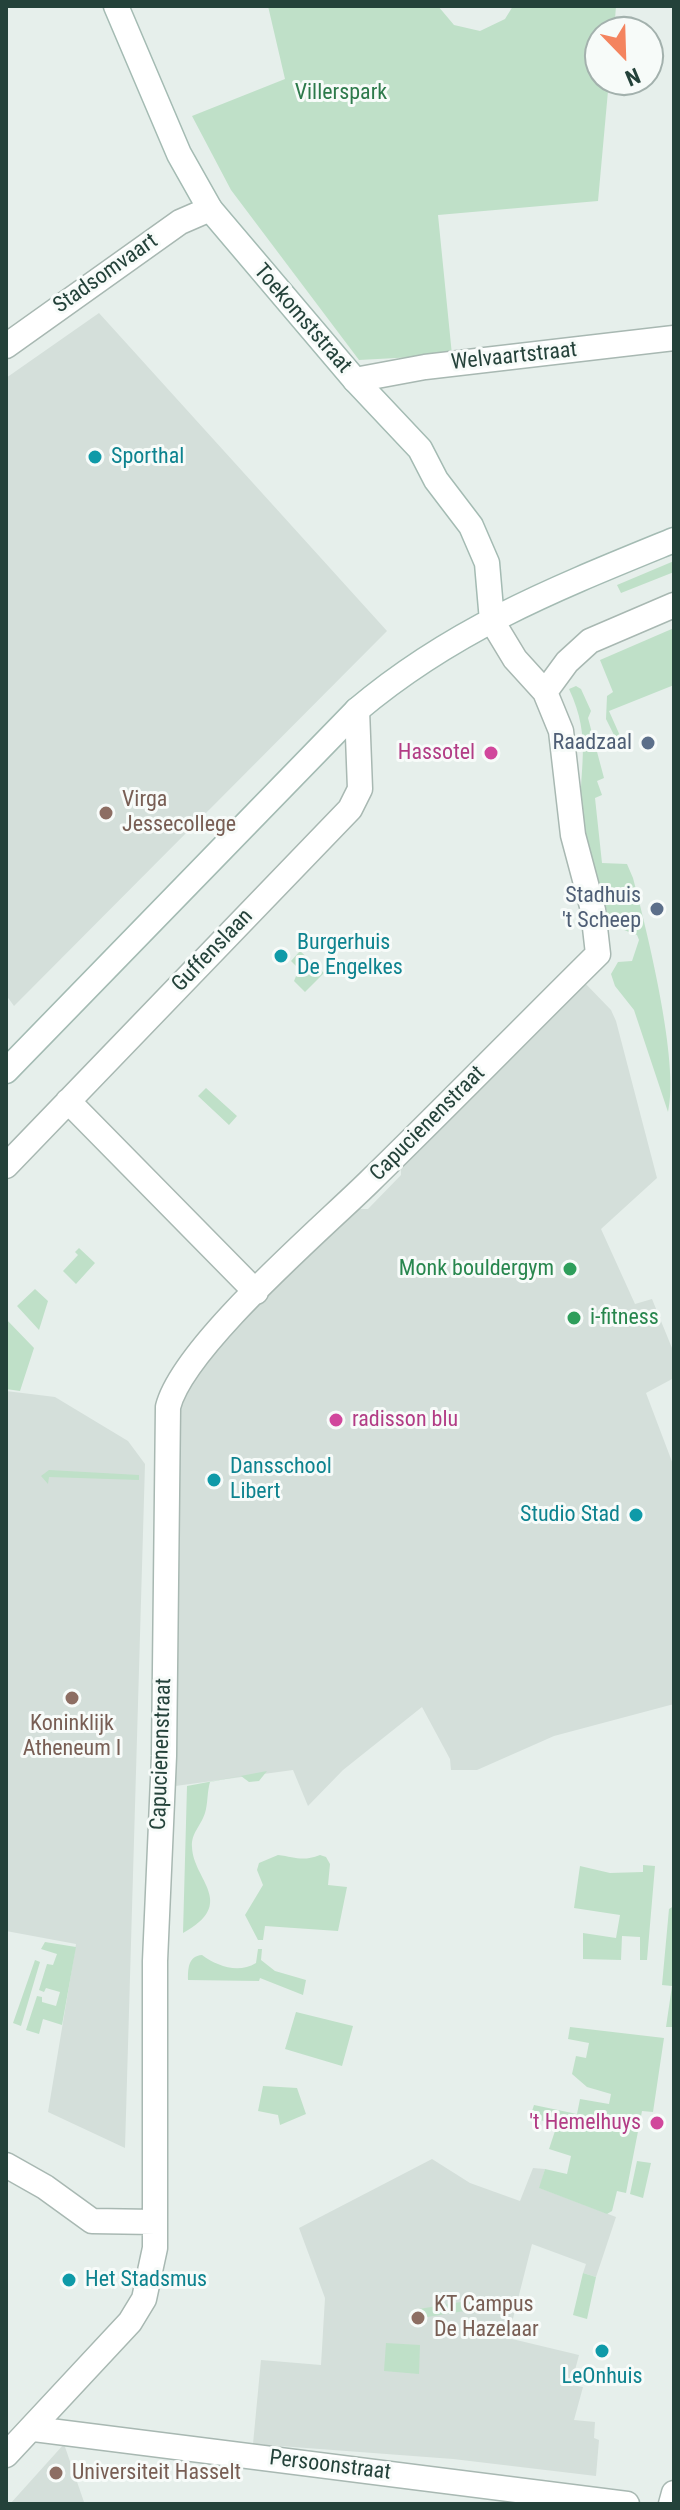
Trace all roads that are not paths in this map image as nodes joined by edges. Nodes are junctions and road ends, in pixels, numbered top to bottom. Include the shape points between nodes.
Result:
1 (116, 6) edge
2 (210, 209) junction
3 (674, 338) edge
4 (6, 346) edge
5 (355, 380) junction
6 (674, 540) edge
7 (674, 605) edge
8 (492, 621) junction
9 (545, 692) junction
10 (357, 710) junction
11 (6, 1071) edge
12 (68, 1101) junction
13 (6, 1166) edge
14 (256, 1292) junction
15 (6, 2165) edge
16 (155, 2222) junction
17 (34, 2429) junction
18 (6, 2455) edge
19 (674, 2493) edge
20 (627, 2504) edge
21 (671, 2504) edge

1 - 2 street, Toekomststraat via 179,154
2 - 4 street, Stadsomvaart via 180,222
2 - 5 street, Toekomststraat
3 - 5 street, Welvaartstraat
5 - 8 street, Toekomststraat via 420,449 471,526 487,563
6 - 8 street
7 - 9 street via 590,641
8 - 9 street via 515,659
8 - 10 street via 404,671
9 - 14 street, Capucienenstraat via 568,765 573,835 593,910 598,954
10 - 11 street
10 - 12 street, Guffenslaan via 360,789 350,809
12 - 13 street, Guffenslaan
12 - 14 street
14 - 16 street, Capucienenstraat via 193,1360 172,1389 168,1407 164,1756 155,1961
15 - 16 street via 92,2221
16 - 17 street, Capucienenstraat via 144,2299 130,2322
17 - 18 street, Capucienenstraat
17 - 20 street, Persoonstraat
19 - 21 street

